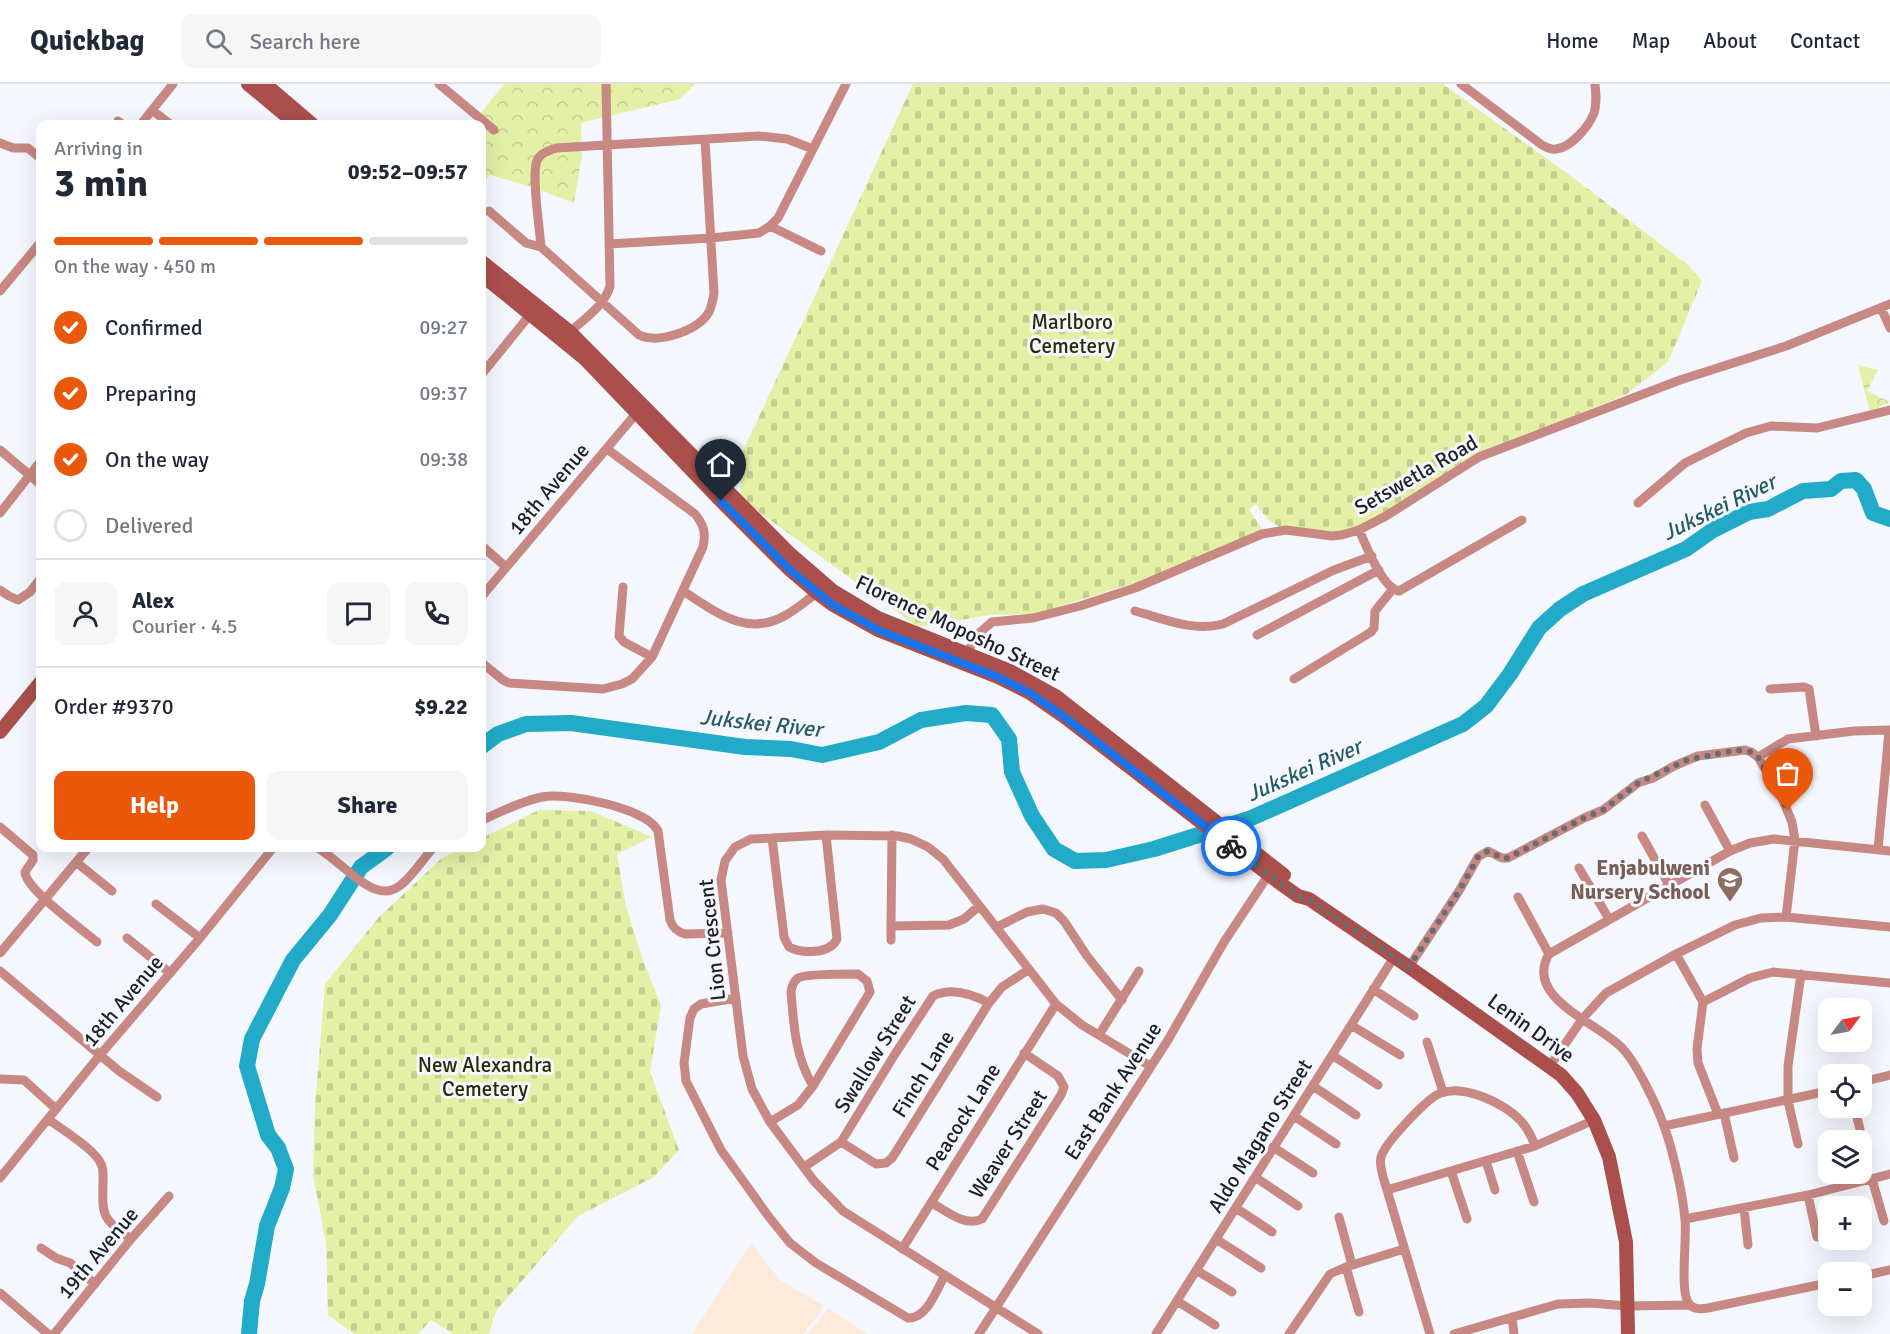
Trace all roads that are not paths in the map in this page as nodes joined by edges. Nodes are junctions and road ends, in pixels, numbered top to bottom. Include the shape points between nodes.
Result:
1 (173, 84) edge
2 (248, 84) edge
3 (265, 84) edge
4 (439, 84) edge
5 (606, 84) edge
6 (1461, 84) edge
7 (1595, 84) edge
8 (841, 86) edge
9 (152, 110) junction
10 (144, 120) edge
11 (165, 120) edge
12 (291, 120) edge
13 (307, 120) edge
14 (482, 120) edge
15 (486, 123) edge
16 (494, 130) dead end
17 (705, 140) junction
18 (0, 143) edge
19 (606, 147) junction
20 (813, 149) junction
21 (36, 155) edge
22 (489, 211) dead end
23 (770, 226) junction
24 (711, 238) junction
25 (609, 244) junction
26 (541, 247) junction
27 (36, 248) edge
28 (821, 251) dead end
29 (486, 266) edge
30 (486, 279) edge
31 (0, 291) edge
32 (602, 302) junction
33 (1886, 306) edge
34 (534, 310) junction
35 (1890, 328) edge
36 (570, 332) junction
37 (486, 369) edge
38 (640, 409) junction
39 (1890, 410) edge
40 (607, 449) junction
41 (0, 450) edge
42 (36, 467) edge
43 (29, 475) junction
44 (36, 481) edge
45 (1638, 503) dead end
46 (0, 513) edge
47 (1522, 520) dead end
48 (1359, 530) junction
49 (486, 550) edge
50 (1372, 556) junction
51 (506, 567) junction
52 (1379, 570) junction
53 (36, 584) edge
54 (623, 587) dead end
55 (0, 590) edge
56 (1392, 590) junction
57 (486, 591) edge
58 (683, 591) junction
59 (817, 593) junction
60 (1134, 611) dead end
61 (1257, 635) dead end
62 (968, 653) junction
63 (652, 657) junction
64 (486, 666) edge
65 (1294, 680) dead end
66 (36, 688) edge
67 (1770, 688) dead end
68 (1079, 721) junction
69 (1889, 731) edge
70 (0, 732) edge
71 (1816, 736) junction
72 (1758, 757) junction
73 (1705, 805) dead end
74 (486, 818) edge
75 (0, 827) edge
76 (826, 835) junction
77 (892, 835) junction
78 (1642, 836) dead end
79 (772, 838) junction
80 (1795, 840) junction
81 (1878, 850) junction
82 (1730, 851) junction
83 (1890, 851) edge
84 (85, 852) edge
85 (270, 852) edge
86 (323, 852) edge
87 (430, 852) edge
88 (1252, 855) junction
89 (76, 862) junction
90 (1579, 868) dead end
91 (1271, 870) junction
92 (1669, 885) junction
93 (112, 891) dead end
94 (1518, 897) dead end
95 (45, 900) junction
96 (156, 904) dead end
97 (979, 906) junction
98 (1786, 917) junction
99 (1609, 919) junction
100 (891, 926) junction
101 (997, 927) junction
102 (1890, 927) edge
103 (728, 933) junction
104 (127, 938) dead end
105 (200, 938) junction
106 (891, 940) dead end
107 (97, 942) dead end
108 (0, 953) edge
109 (1550, 954) junction
110 (1676, 954) junction
111 (1394, 957) junction
112 (1409, 967) junction
113 (1028, 970) junction
114 (0, 971) edge
115 (1139, 971) dead end
116 (170, 973) junction
117 (1801, 974) junction
118 (1890, 983) edge
119 (1373, 989) junction
120 (736, 998) junction
121 (1122, 1000) junction
122 (1703, 1002) junction
123 (988, 1003) junction
124 (1056, 1004) junction
125 (1414, 1016) dead end
126 (1583, 1018) junction
127 (1351, 1025) junction
128 (1099, 1035) junction
129 (1427, 1042) dead end
130 (1024, 1053) junction
131 (100, 1055) junction
132 (1332, 1055) junction
133 (1400, 1055) dead end
134 (1150, 1066) junction
135 (1550, 1066) junction
136 (1890, 1075) edge
137 (0, 1079) edge
138 (1872, 1080) edge
139 (1378, 1085) dead end
140 (813, 1086) junction
141 (1312, 1086) junction
142 (1443, 1092) junction
143 (1818, 1094) edge
144 (157, 1097) dead end
145 (1788, 1101) junction
146 (56, 1109) junction
147 (1356, 1114) dead end
148 (1721, 1114) junction
149 (1294, 1116) junction
150 (1857, 1118) edge
151 (48, 1119) junction
152 (1594, 1120) junction
153 (770, 1122) junction
154 (1664, 1126) junction
155 (1860, 1129) dead end
156 (841, 1142) junction
157 (1336, 1144) dead end
158 (1798, 1144) dead end
159 (1535, 1146) junction
160 (1273, 1148) junction
161 (1517, 1151) junction
162 (1734, 1158) dead end
163 (1486, 1161) junction
164 (804, 1167) junction
165 (1451, 1171) junction
166 (1313, 1173) dead end
167 (1890, 1174) edge
168 (1255, 1177) junction
169 (0, 1178) edge
170 (1872, 1179) joint
171 (1852, 1184) edge
172 (1387, 1190) junction
173 (1494, 1190) dead end
174 (1808, 1195) junction
175 (169, 1196) dead end
176 (1534, 1202) dead end
177 (932, 1203) junction
178 (1298, 1206) dead end
179 (1236, 1208) junction
180 (1744, 1208) junction
181 (1339, 1216) dead end
182 (1467, 1219) dead end
183 (1685, 1219) junction
184 (1884, 1221) dead end
185 (1272, 1232) dead end
186 (1817, 1237) dead end
187 (131, 1239) junction
188 (1216, 1239) junction
189 (1748, 1245) dead end
190 (41, 1248) dead end
191 (902, 1249) junction
192 (1404, 1249) junction
193 (1349, 1266) junction
194 (1261, 1268) dead end
195 (1197, 1269) junction
196 (1890, 1270) edge
197 (1872, 1274) edge
198 (945, 1275) junction
199 (95, 1284) junction
200 (1818, 1285) edge
201 (1232, 1292) dead end
202 (0, 1293) edge
203 (1177, 1301) junction
204 (1689, 1305) junction
205 (996, 1306) junction
206 (1628, 1306) junction
207 (1359, 1312) dead end
208 (1512, 1317) junction
209 (1215, 1325) dead end
210 (1159, 1333) edge
211 (48, 1334) edge
212 (54, 1334) edge
213 (978, 1334) edge
214 (1038, 1334) edge
215 (1289, 1334) edge
216 (1430, 1334) edge
217 (1455, 1334) edge
218 (1514, 1334) edge
219 (1629, 1334) edge

1 - 9 street
2 - 12 street
3 - 13 street
4 - 14 street
5 - 19 street
6 - 7 street via 1552,149 1572,141 1591,119 1596,103
8 - 20 street
9 - 10 street
9 - 11 street
15 - 16 street
17 - 19 street
17 - 20 street via 772,136
17 - 24 street
18 - 21 street via 27,148
19 - 25 street
19 - 26 street via 556,148 539,157 535,170
20 - 23 street via 783,210
22 - 26 street via 526,243
23 - 24 street via 759,233
23 - 28 street
24 - 25 street
24 - 32 street via 713,300 697,326 649,339 639,335
25 - 32 street via 610,286
26 - 32 street
27 - 31 street
29 - 34 street, Florence Moposho Street
30 - 34 street, Florence Moposho Street
32 - 36 street
33 - 35 street
33 - 48 street, Setswetla Road via 1479,457
34 - 36 street, Florence Moposho Street
34 - 37 street
34 - 38 street, Florence Moposho Street
36 - 38 street, Florence Moposho Street
38 - 40 street, 18th Avenue
38 - 59 street, Florence Moposho Street via 750,530
38 - 62 street, Florence Moposho Street via 833,591 878,618
39 - 45 street via 1817,428 1771,426 1746,433 1685,464
40 - 51 street, 18th Avenue
40 - 58 street via 703,524 703,547
41 - 43 street
42 - 43 street
43 - 44 street
43 - 46 street
47 - 56 street via 1407,587
48 - 50 street
48 - 62 street, Setswetla Road via 1336,536 1286,530 1262,534 1135,588 1080,606 1033,618 992,622 977,635
49 - 51 street
50 - 52 street
50 - 60 street via 1334,570 1223,624 1198,627
51 - 57 street, 18th Avenue
52 - 56 street
52 - 61 street
53 - 55 street via 18,600
54 - 63 street via 619,636
56 - 65 street via 1375,611 1371,632
58 - 59 street via 720,614 753,625 787,615
58 - 63 street
59 - 68 street, Florence Moposho Street via 878,630 1019,688
62 - 68 street, Florence Moposho Street via 1038,685
63 - 64 street via 632,679 603,689 509,683
66 - 70 street
67 - 71 street via 1809,689
68 - 88 street, Florence Moposho Street via 1165,781
68 - 88 street, Florence Moposho Street via 1150,785
69 - 71 street
69 - 81 street
71 - 72 street via 1788,739
72 - 80 street via 1788,810
72 - 112 street via 1737,750 1687,760 1638,783 1603,810 1508,858 1488,851 1482,853
73 - 82 street
74 - 103 street via 556,795 590,800 645,818 658,831 672,926 685,934
75 - 95 street via 33,855 25,877
76 - 77 street, Lion Crescent
76 - 79 street, Lion Crescent
76 - 79 street via 837,939 827,949 800,951 789,947 784,937
77 - 97 street, Lion Crescent via 918,842 936,853
77 - 100 street
78 - 92 street
79 - 103 street, Lion Crescent via 745,841 725,861 721,880
80 - 81 street
80 - 82 street via 1761,840
80 - 98 street
81 - 83 street
82 - 92 street
84 - 89 street
85 - 105 street, 18th Avenue
86 - 87 street via 362,883 385,891 403,883
88 - 91 street, Florence Moposho Street
89 - 93 street
89 - 95 street
90 - 99 street
91 - 111 street, Lenin Drive via 1298,896 1309,899
91 - 134 street, East Bank Avenue
92 - 99 street
94 - 109 street
95 - 107 street
95 - 108 street
96 - 105 street
97 - 100 street via 949,925
97 - 101 street, Lion Crescent
98 - 102 street
98 - 110 street via 1744,922
99 - 109 street
100 - 106 street
101 - 113 street, Lion Crescent
101 - 121 street via 1027,912 1043,909 1056,913
103 - 120 street, Lion Crescent
104 - 116 street
105 - 116 street, 18th Avenue
109 - 126 street via 1544,972 1548,988
110 - 122 street
110 - 126 street via 1606,993
111 - 112 street, Lenin Drive
111 - 119 street, Aldo Magano Street
112 - 135 street, Lenin Drive
113 - 123 street, Finch Lane via 1002,987
113 - 124 street, Lion Crescent
114 - 131 street
115 - 121 street
116 - 131 street, 18th Avenue
117 - 118 street
117 - 122 street via 1765,972
117 - 145 street via 1788,1066
119 - 125 street
119 - 127 street, Aldo Magano Street
120 - 153 street, Lion Crescent via 746,1074
120 - 198 street via 701,1004 694,1009 684,1072 726,1158 768,1217 807,1257 908,1318 922,1313
121 - 128 street
122 - 148 street via 1698,1063
123 - 156 street, Swallow Street via 966,993 933,996
123 - 156 street, Finch Lane via 892,1158 876,1164
124 - 128 street, Lion Crescent
124 - 130 street, Peacock Lane
126 - 135 street
126 - 154 street via 1628,1055
127 - 132 street, Aldo Magano Street
127 - 133 street
128 - 134 street, Lion Crescent
129 - 142 street
130 - 177 street, Peacock Lane
130 - 177 street, Weaver Street via 1058,1076 1064,1087 1061,1095 982,1219 965,1220
131 - 144 street
131 - 146 street, 18th Avenue
132 - 139 street
132 - 141 street, Aldo Magano Street
134 - 205 street, East Bank Avenue
135 - 152 street, Lenin Drive via 1569,1083
136 - 138 street
137 - 146 street via 27,1081
140 - 140 street via 870,992 867,981 858,974 803,976 792,986 798,1053
140 - 153 street via 798,1105
141 - 147 street
141 - 149 street, Aldo Magano Street
142 - 159 street via 1461,1091 1497,1104 1521,1122
142 - 172 street via 1431,1098 1384,1151 1381,1163
143 - 145 street
145 - 148 street
145 - 158 street
146 - 151 street, 18th Avenue
148 - 154 street
148 - 162 street
149 - 157 street
149 - 160 street, Aldo Magano Street
150 - 155 street
151 - 169 street, 18th Avenue
151 - 187 street via 100,1161 103,1212 109,1222
152 - 159 street
152 - 206 street, Lenin Drive via 1609,1157 1626,1242
153 - 164 street, Lion Crescent
154 - 183 street
156 - 164 street, Swallow Street
159 - 161 street
160 - 166 street
160 - 168 street, Aldo Magano Street
161 - 163 street
161 - 176 street
163 - 165 street
163 - 173 street
164 - 191 street, Lion Crescent via 837,1206
165 - 172 street
165 - 182 street
167 - 170 street
168 - 178 street
168 - 179 street, Aldo Magano Street
170 - 184 street
171 - 174 street
172 - 192 street
174 - 180 street
174 - 186 street
175 - 187 street, 19th Avenue
177 - 191 street, Peacock Lane
179 - 185 street
179 - 188 street, Aldo Magano Street
180 - 183 street
180 - 189 street
181 - 193 street
183 - 204 street
187 - 199 street, 19th Avenue
188 - 194 street
188 - 195 street, Aldo Magano Street
190 - 199 street via 70,1263
191 - 198 street, Lion Crescent
192 - 193 street
192 - 216 street
193 - 207 street
193 - 215 street via 1330,1274
195 - 201 street
195 - 203 street, Aldo Magano Street
196 - 197 street
198 - 205 street, Lion Crescent
199 - 212 street, 19th Avenue
200 - 204 street via 1708,1308
202 - 211 street
203 - 209 street
203 - 210 street, Aldo Magano Street
204 - 206 street
205 - 213 street, East Bank Avenue
205 - 214 street, Lion Crescent
206 - 208 street via 1558,1304
206 - 219 street, Lenin Drive
208 - 217 street
208 - 218 street

